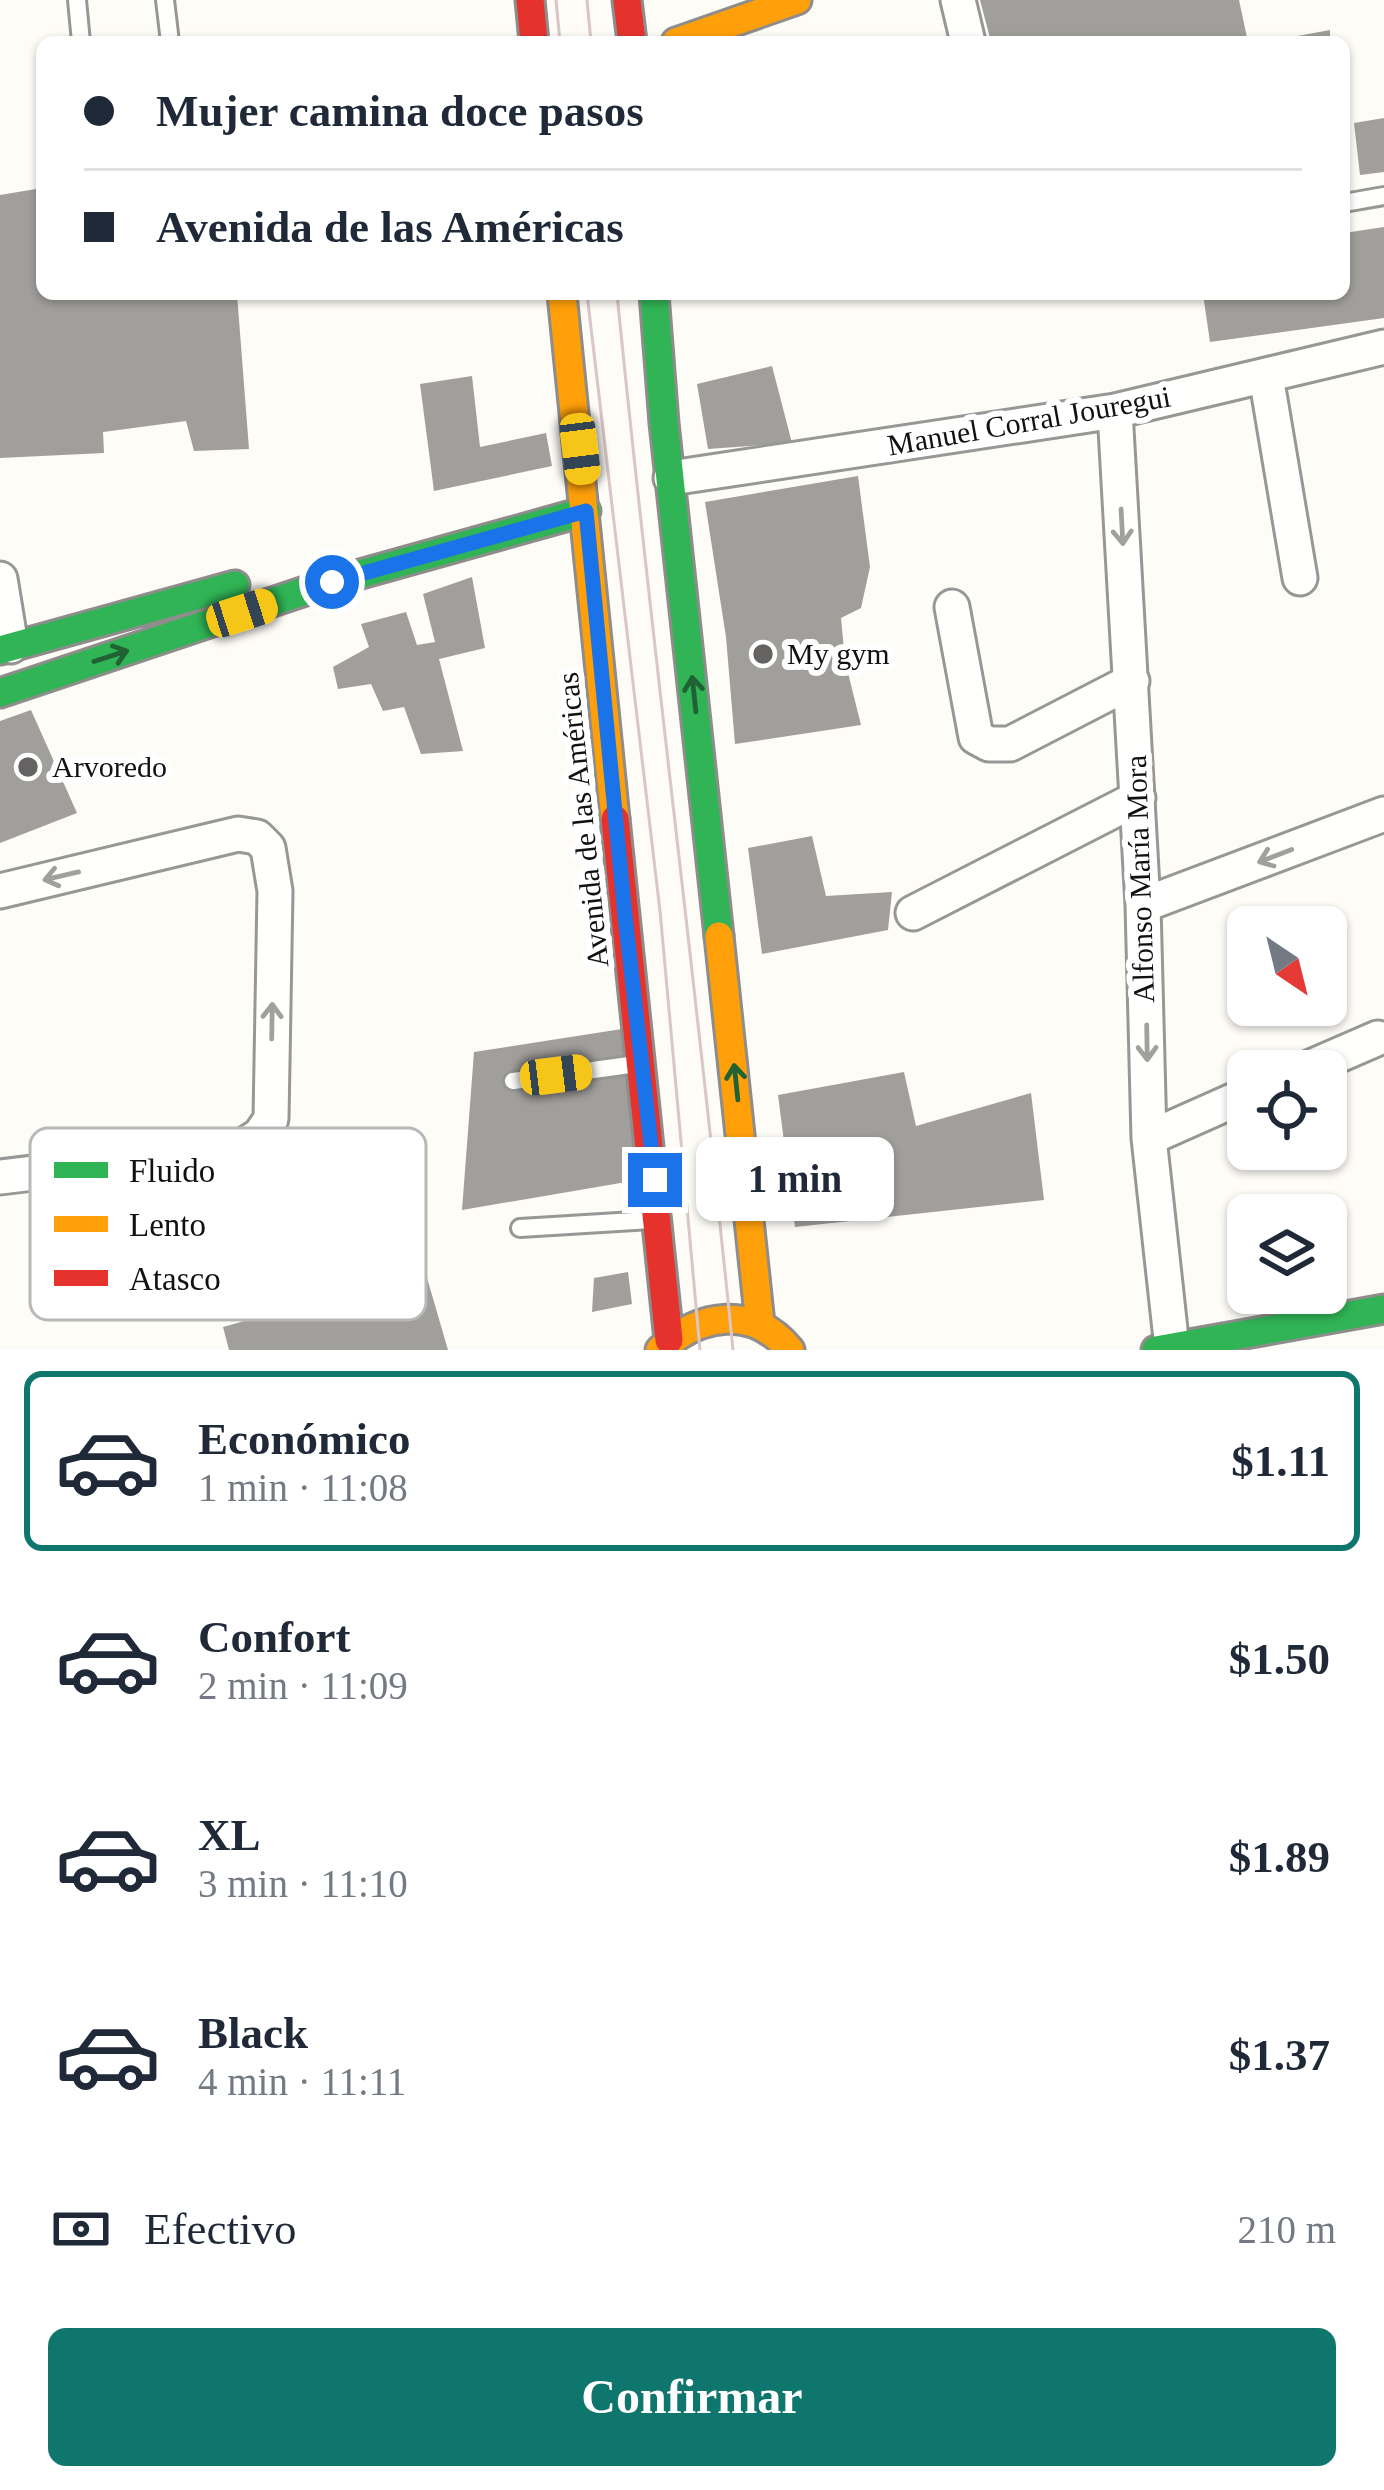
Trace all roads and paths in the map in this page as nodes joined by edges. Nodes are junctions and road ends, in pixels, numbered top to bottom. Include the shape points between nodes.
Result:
1 (77, 0) edge
2 (165, 0) edge
3 (530, 0) edge
4 (627, 0) edge
5 (797, 0) edge
6 (958, 0) edge
7 (80, 36) edge
8 (169, 36) edge
9 (533, 36) edge
10 (631, 36) edge
11 (693, 36) edge
12 (967, 36) edge
13 (1384, 196) edge
14 (1350, 202) edge
15 (563, 300) edge
16 (655, 300) edge
17 (1384, 347) edge
18 (1266, 376) junction
19 (1115, 411) junction
20 (671, 478) junction
21 (585, 499) junction
22 (1300, 578) dead end
23 (0, 579) edge
24 (952, 607) dead end
25 (6, 648) edge
26 (1132, 681) junction
27 (0, 693) edge
28 (1138, 798) junction
29 (1384, 814) edge
30 (0, 891) edge
31 (1143, 905) junction
32 (913, 914) dead end
33 (1378, 1038) dead end
34 (1347, 1051) edge
35 (642, 1064) junction
36 (513, 1081) dead end
37 (1227, 1103) edge
38 (265, 1128) edge
39 (1149, 1138) junction
40 (30, 1173) edge
41 (0, 1177) edge
42 (660, 1219) junction
43 (520, 1228) dead end
44 (1384, 1309) edge
45 (760, 1324) junction
46 (664, 1345) edge
47 (1164, 1349) edge
48 (790, 1350) edge

1 - 7 lane
2 - 8 lane
3 - 9 main road
4 - 10 main road
5 - 11 main road
6 - 12 street
13 - 14 lane
15 - 21 main road, Avenida de las Américas
16 - 20 main road
17 - 18 street, Manuel Corral Jouregui
18 - 19 street, Manuel Corral Jouregui
18 - 22 street
19 - 20 street, Manuel Corral Jouregui
19 -> 26 street, Alfonso María Mora
45 -> 20 main road
21 - 25 main road
27 -> 21 main road
21 - 35 main road, Avenida de las Américas
23 - 25 street
24 - 26 street via 976,736 988,744 1010,744
26 - 28 street, Alfonso María Mora
28 - 31 street, Alfonso María Mora
28 - 32 street
29 -> 31 street
38 -> 30 street via 275,891 268,848 257,837 238,834
31 -> 39 street, Alfonso María Mora
33 - 34 street
35 - 36 lane
35 - 42 main road, Avenida de las Américas
37 - 39 street
39 - 47 street, Alfonso María Mora
41 -> 40 street
42 - 43 lane
42 - 46 main road, Avenida de las Américas
44 - 47 main road
45 - 46 main road, Avenida de las Américas via 713,1320
45 - 48 main road

